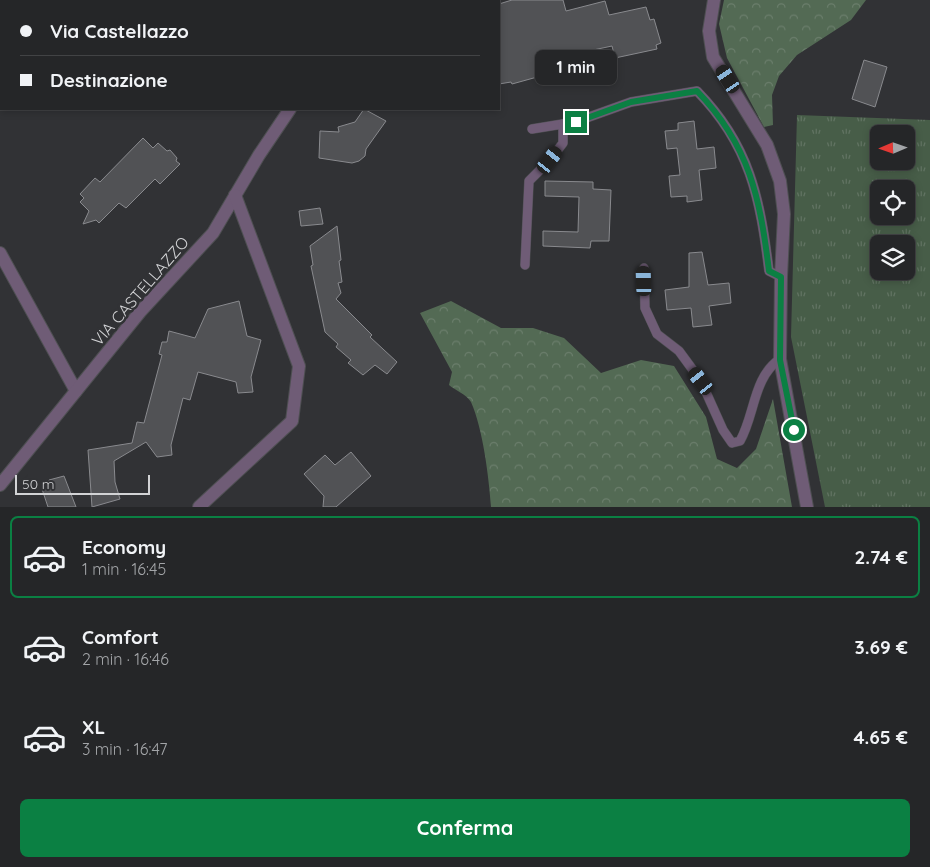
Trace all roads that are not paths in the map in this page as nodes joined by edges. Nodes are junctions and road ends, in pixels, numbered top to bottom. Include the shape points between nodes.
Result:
1 (714, 0) edge
2 (289, 110) edge
3 (563, 124) junction
4 (532, 129) dead end
5 (235, 195) junction
6 (0, 252) edge
7 (525, 265) dead end
8 (644, 268) dead end
9 (781, 277) junction
10 (780, 360) junction
11 (76, 391) junction
12 (0, 484) edge
13 (200, 507) edge
14 (808, 507) edge

1 - 9 street via 709,32 713,57 767,145 780,181 784,214
2 - 5 street, VIA CASTELLAZZO
3 - 4 lane
3 - 7 lane via 563,143 529,181
3 - 9 lane via 631,102 697,91 736,140 753,178 769,271
5 - 11 street, VIA CASTELLAZZO via 213,233 140,312
5 - 13 street via 299,366 292,421
6 - 11 street
8 - 10 lane via 646,308 657,334 678,351 701,381 722,430 732,443 740,441 755,395 770,366
9 - 10 street
10 - 14 street
11 - 12 street, VIA CASTELLAZZO

